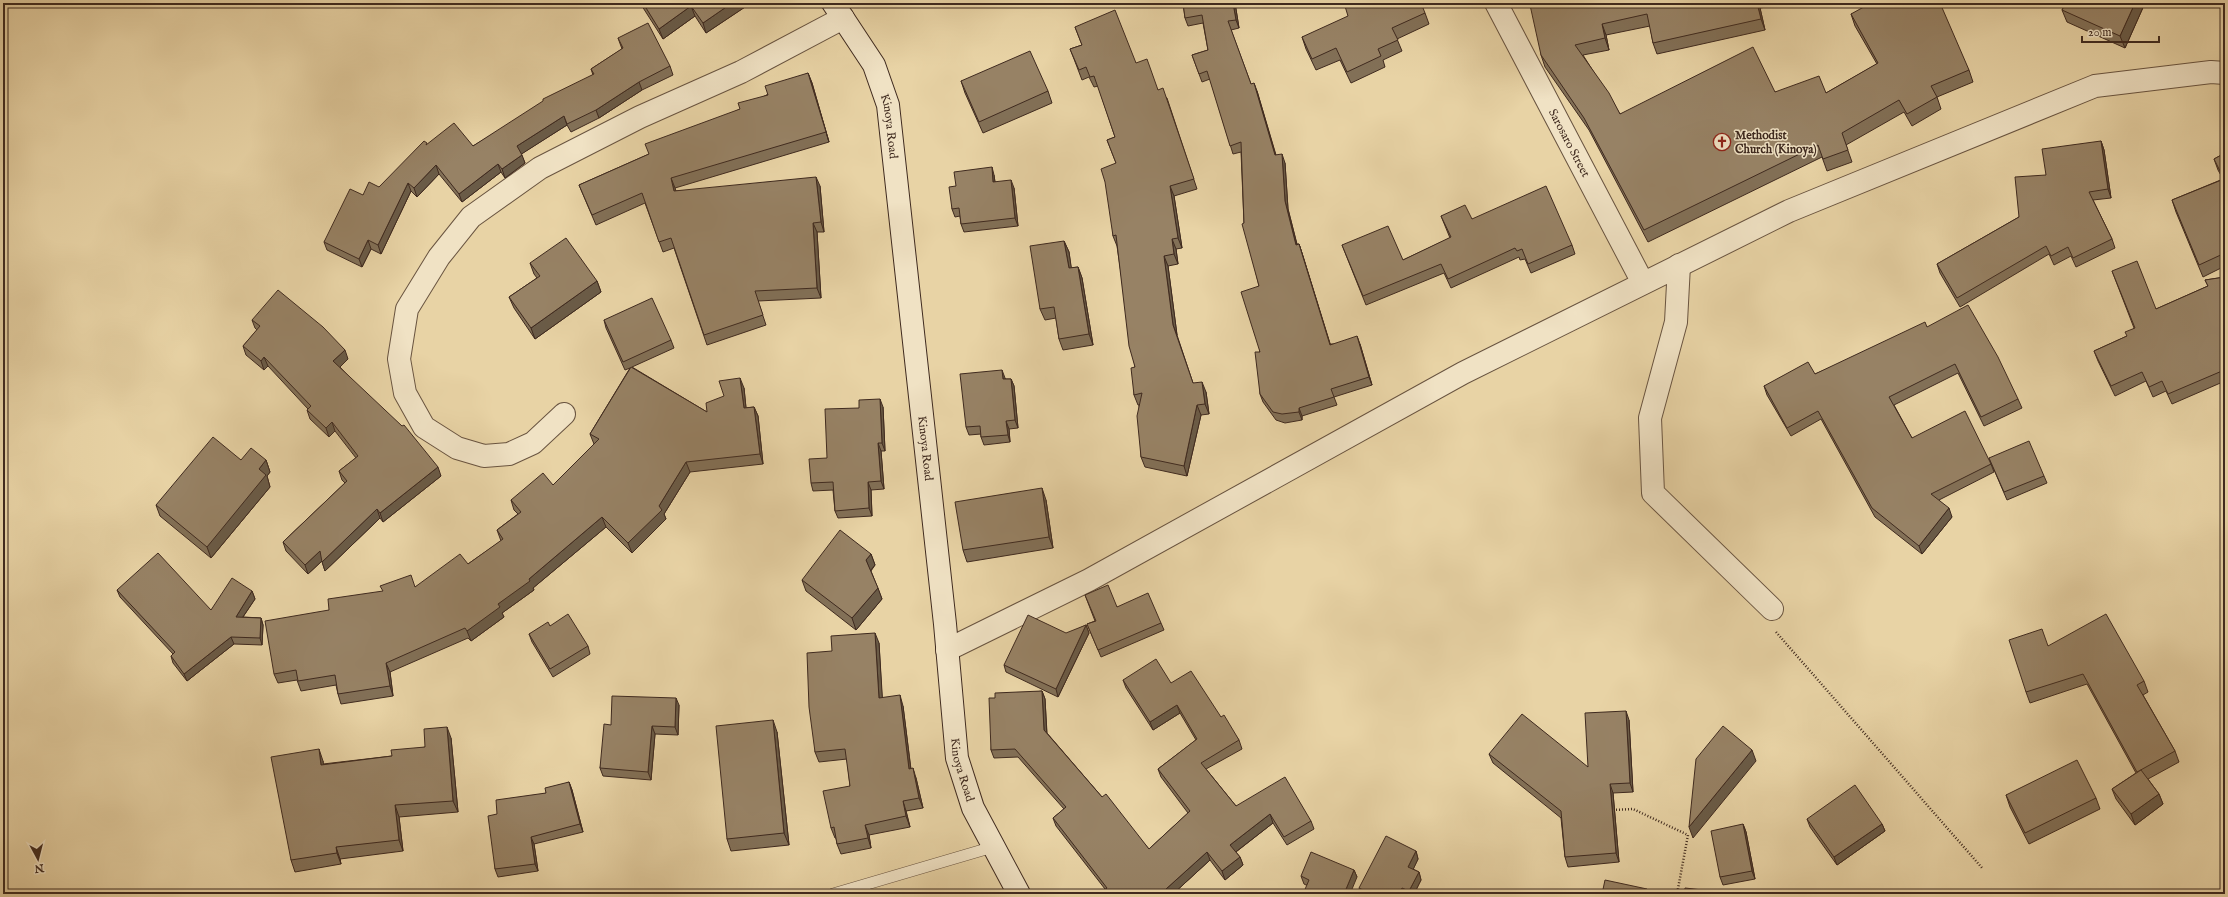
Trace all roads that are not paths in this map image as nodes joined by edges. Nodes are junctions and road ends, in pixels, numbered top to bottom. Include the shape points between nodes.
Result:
1 (1501, 5) edge
2 (838, 10) edge
3 (2225, 73) edge
4 (1679, 265) junction
5 (1643, 284) junction
6 (564, 414) dead end
7 (1772, 609) road end
8 (947, 650) junction
9 (993, 847) junction
10 (832, 894) edge
11 (1019, 894) edge

1 - 5 street, Sarosaro Street
2 - 6 street via 741,72 640,117 540,168 471,217 439,258 407,309 399,359 405,393 424,427 457,448 484,456 509,454 533,443
2 - 8 street, Kinoya Road via 874,64 888,105
3 - 4 street via 2211,72 2095,86 1789,211
4 - 5 street
4 - 7 street via 1676,322 1650,418 1653,493
5 - 8 street via 1463,373 1089,580
8 - 9 street, Kinoya Road via 957,758 973,808
9 - 10 lane
9 - 11 street, Kinoya Road

